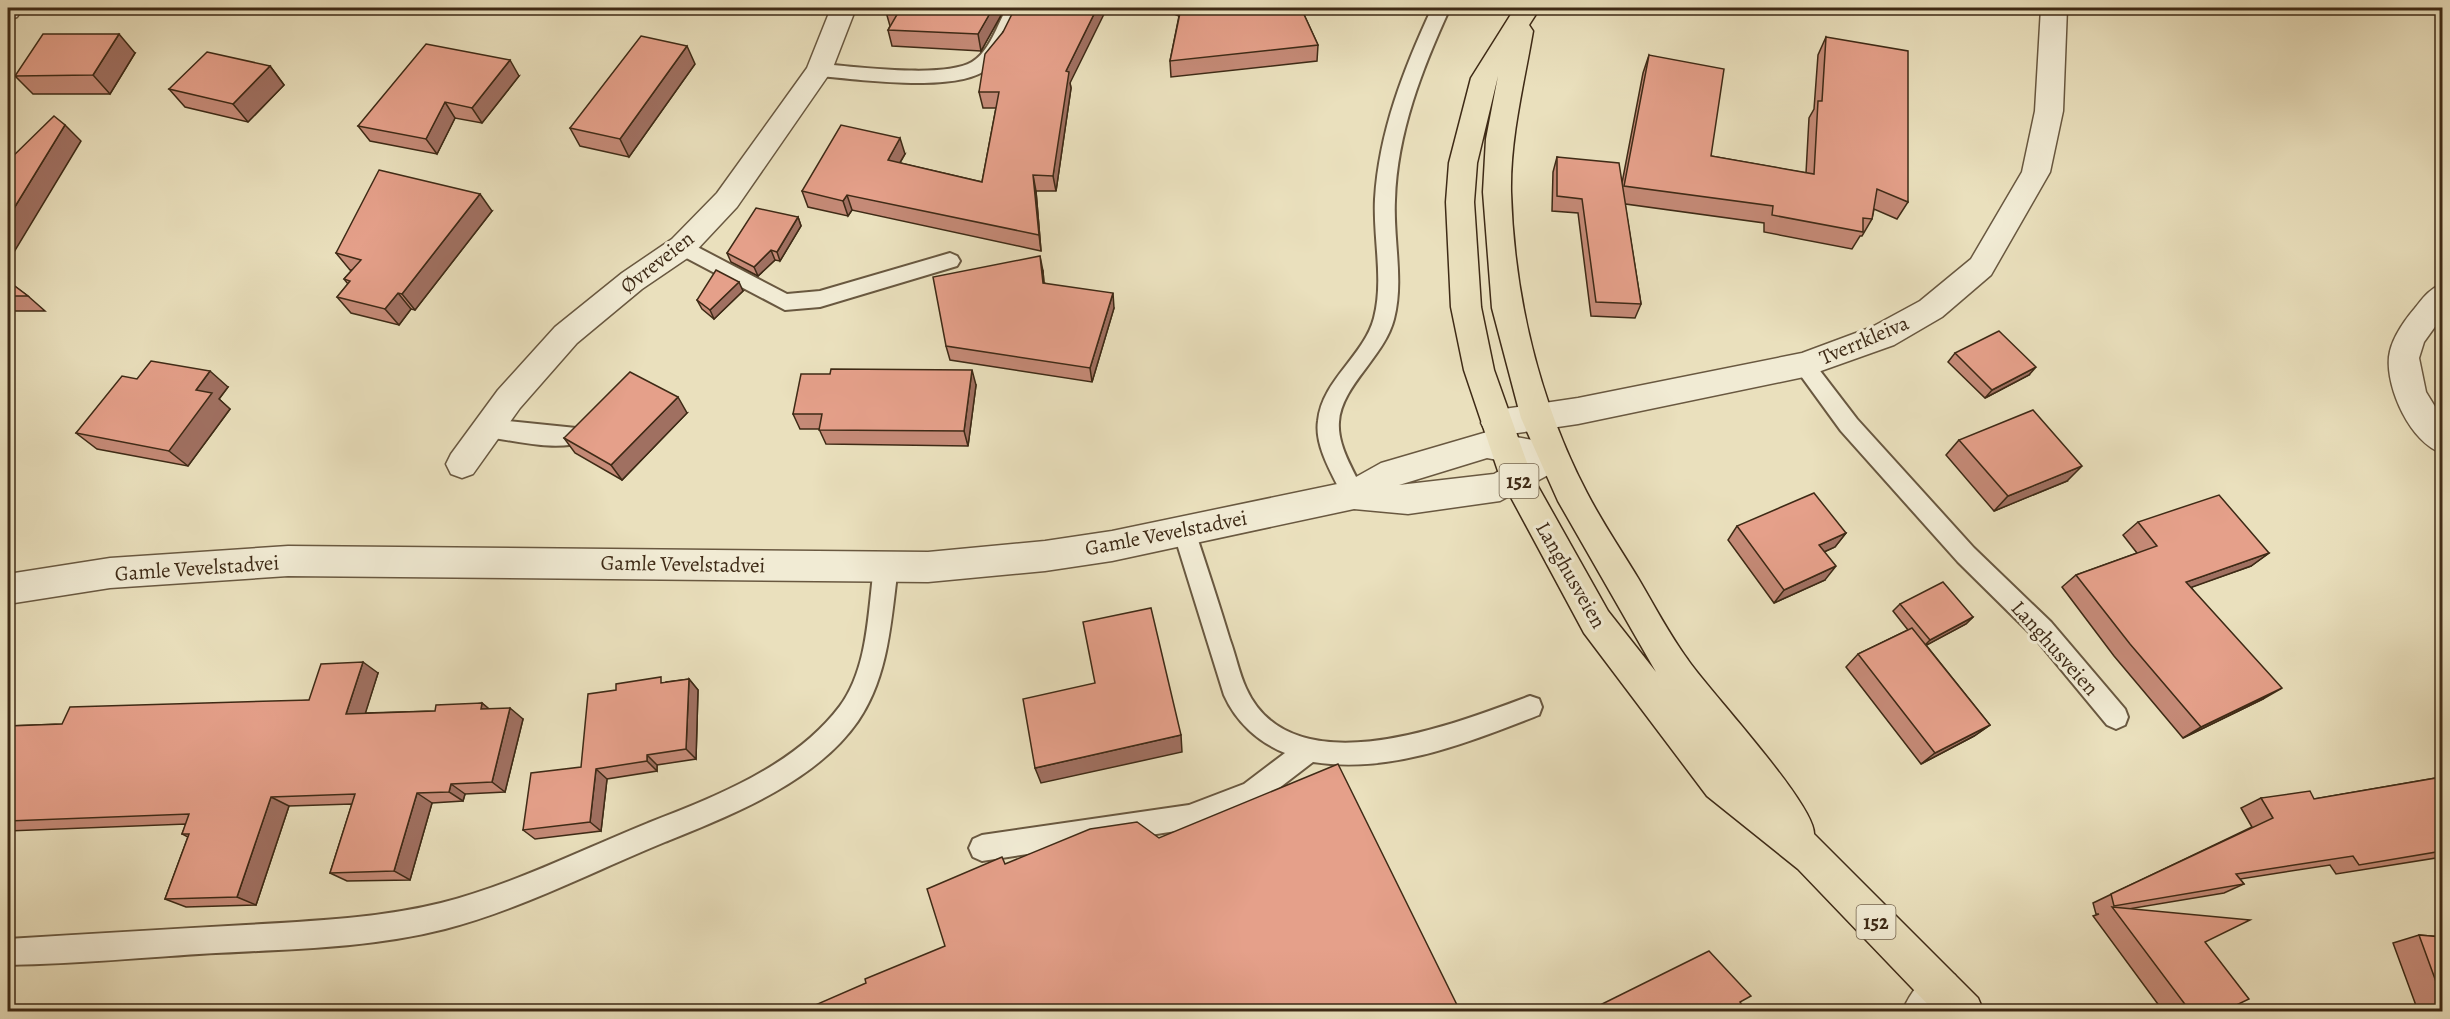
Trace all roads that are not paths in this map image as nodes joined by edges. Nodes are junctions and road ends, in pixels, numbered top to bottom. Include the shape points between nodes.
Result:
1 (843, 8) edge
2 (1015, 8) edge
3 (1441, 8) edge
4 (2054, 8) edge
5 (1524, 14) edge
6 (819, 70) junction
7 (682, 247) junction
8 (950, 261) dead end
9 (2442, 296) edge
10 (1804, 365) junction
11 (1537, 418) junction
12 (487, 428) junction
13 (578, 435) edge
14 (2442, 440) edge
15 (1506, 449) junction
16 (1552, 457) junction
17 (462, 464) dead end
18 (1354, 495) junction
19 (1184, 531) junction
20 (886, 567) junction
21 (8, 589) edge
22 (1530, 707) dead end
23 (2116, 717) dead end
24 (1310, 749) junction
25 (982, 848) dead end
26 (1812, 856) junction
27 (8, 952) edge
28 (1942, 1004) edge

1 - 6 street, Øvreveien
2 - 6 lane via 989,56 963,73 887,75
3 - 18 lane via 1414,71 1390,158 1385,196 1385,317 1329,414 1329,434
4 - 10 street, Tverrkleiva via 2049,111 2036,172 1980,267 1931,309 1883,336
5 - 11 main road, Langhusveien / 152 via 1500,139 1497,192 1507,308
5 - 15 main road, Langhusveien / 152 via 1484,78 1463,163 1460,202 1466,307 1479,370
6 - 7 street, Øvreveien via 727,200
7 - 8 lane via 777,299 798,303
7 - 12 street, Øvreveien via 632,281 566,335
9 - 14 street via 2415,331 2404,357 2410,393
10 - 11 street, Tverrkleiva
10 - 23 lane, Langhusveien via 1849,425 1966,555 2043,630
11 - 15 street, Tverrkleiva
11 - 16 main road, Langhusveien / 152
12 - 13 lane via 547,436
12 - 17 street, Øvreveien
15 - 16 street, Gamle Vevelstadvei
15 - 18 street, Gamle Vevelstadvei via 1487,445 1443,456 1392,473
15 - 18 street, Gamle Vevelstadvei via 1500,487 1408,500
15 - 26 main road, Langhusveien / 152 via 1596,622 1630,669 1720,783
16 - 26 main road, Langhusveien / 152 via 1674,670 1748,759
18 - 19 street, Gamle Vevelstadvei
19 - 20 street, Gamle Vevelstadvei via 1045,556
19 - 24 lane via 1236,695 1252,717 1276,737
20 - 21 street, Gamle Vevelstadvei via 288,561 110,573
20 - 27 lane via 869,669 849,714 815,749 786,770 674,824 474,907 397,926 355,932
22 - 24 lane via 1468,729 1381,752 1340,754
24 - 25 lane via 1251,793 1189,817
26 - 28 main road, Langhusveien / 152

